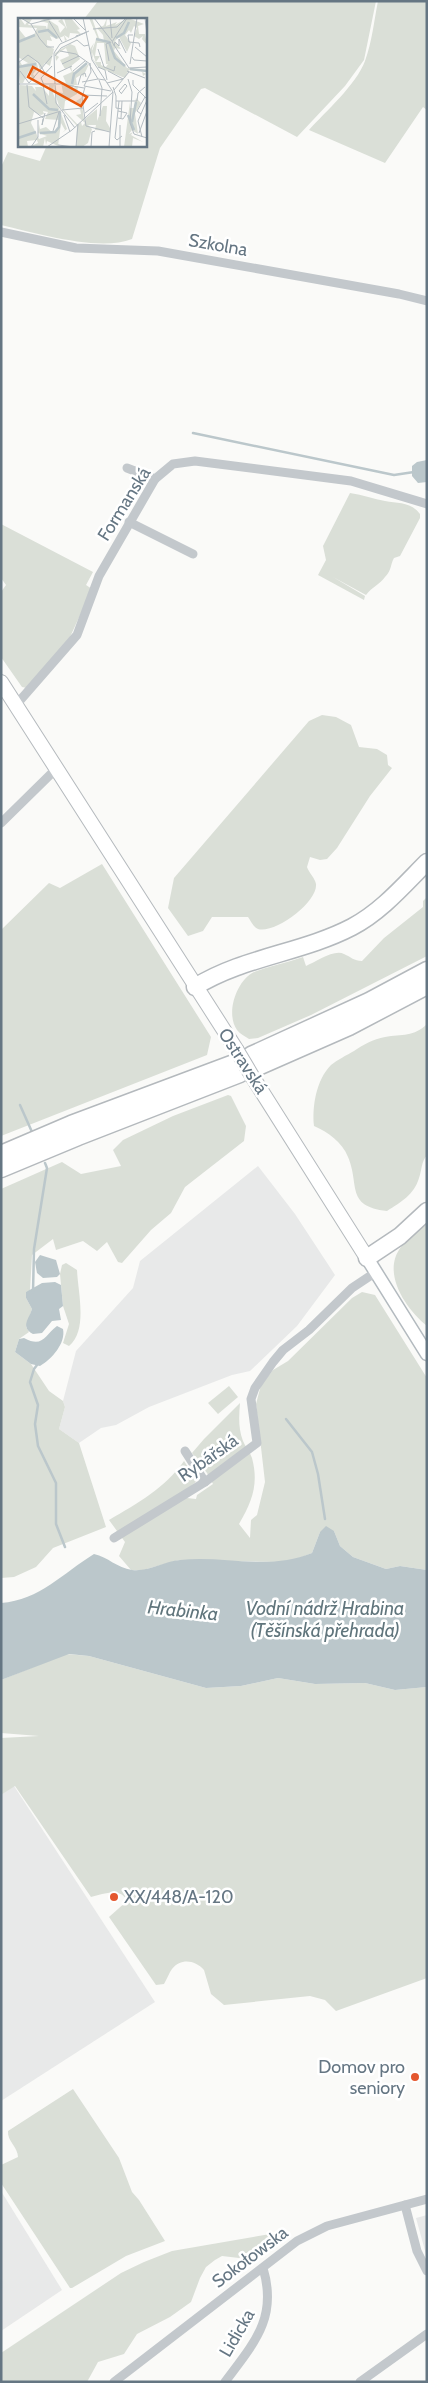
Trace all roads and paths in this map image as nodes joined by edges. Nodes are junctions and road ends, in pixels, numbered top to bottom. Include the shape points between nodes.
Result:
1 (1, 232) edge
2 (427, 301) edge
3 (127, 468) dead end
4 (155, 478) junction
5 (427, 504) edge
6 (129, 522) junction
7 (193, 554) dead end
8 (1, 682) edge
9 (16, 705) junction
10 (57, 768) junction
11 (1, 823) edge
12 (427, 862) edge
13 (427, 970) edge
14 (427, 986) edge
15 (194, 987) junction
16 (245, 1064) junction
17 (1, 1154) edge
18 (1, 1169) edge
19 (427, 1211) edge
20 (367, 1258) junction
21 (376, 1272) junction
22 (427, 1354) edge
23 (185, 1451) dead end
24 (205, 1482) junction
25 (114, 1538) dead end
26 (427, 2199) edge
27 (405, 2205) junction
28 (263, 2268) junction
29 (427, 2271) edge
30 (427, 2334) edge
31 (114, 2382) edge
32 (225, 2382) edge
33 (360, 2382) edge

1 - 2 street, Szkolna via 76,248 158,251
3 - 4 street
4 - 5 street, Formanská via 173,464 194,461 351,481
4 - 6 street, Formanská
6 - 7 street
6 - 9 street, Formanská via 99,576 77,635
8 - 9 main road, Ostravská
9 - 10 main road, Ostravská
10 - 11 street
10 - 15 main road, Ostravská
12 - 15 highway via 378,909 351,928 240,966
13 - 16 highway
14 - 16 highway via 316,1042
15 - 16 main road, Ostravská
16 - 17 highway via 71,1124
16 - 18 highway
16 - 20 main road, Ostravská
19 - 20 highway via 400,1236
20 - 21 street, Ostravská
21 - 22 street, Ostravská
21 - 24 street, Rybářská via 352,1288 309,1330 283,1350 255,1388 251,1399 257,1443
23 - 24 street
24 - 25 street, Rybářská
26 - 27 street, Sokołowska
27 - 28 street, Sokołowska via 313,2232
27 - 29 street via 417,2251
28 - 31 street, Sokołowska
28 - 32 street, Lidicka via 269,2286 268,2314 252,2346
30 - 33 street

